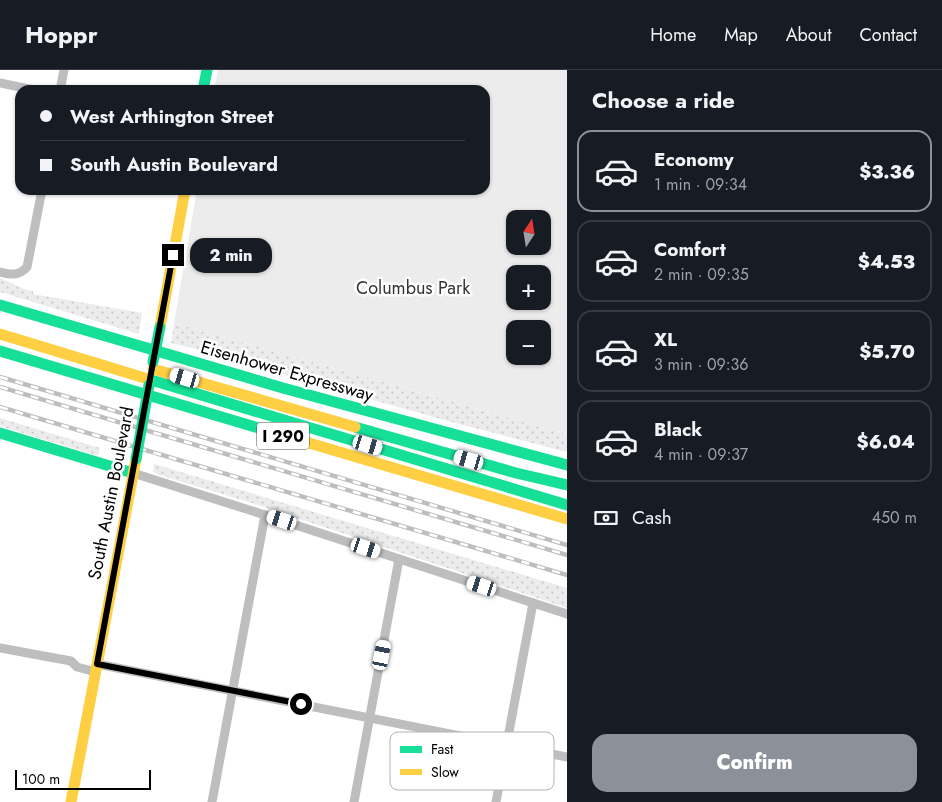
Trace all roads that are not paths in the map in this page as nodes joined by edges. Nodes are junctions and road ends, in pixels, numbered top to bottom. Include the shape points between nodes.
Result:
1 (64, 70) edge
2 (207, 70) edge
3 (0, 84) edge
4 (61, 85) edge
5 (204, 85) edge
6 (15, 87) edge
7 (41, 195) edge
8 (184, 195) edge
9 (0, 272) edge
10 (0, 305) edge
11 (0, 323) edge
12 (0, 334) edge
13 (0, 351) edge
14 (151, 374) junction
15 (0, 433) edge
16 (567, 465) edge
17 (133, 473) junction
18 (567, 485) edge
19 (567, 505) edge
20 (266, 515) junction
21 (567, 519) edge
22 (399, 559) junction
23 (532, 603) junction
24 (567, 614) edge
25 (0, 648) edge
26 (96, 668) junction
27 (233, 691) junction
28 (370, 718) junction
29 (441, 732) edge
30 (508, 732) edge
31 (554, 754) edge
32 (567, 757) edge
33 (71, 802) edge
34 (212, 802) edge
35 (354, 802) edge

1 - 4 street
2 - 5 main road
3 - 6 street
7 - 9 street via 28,262 22,273
8 - 14 main road, South Austin Boulevard, bridge
10 - 16 main road, Eisenhower Expressway / I 290 via 402,422
11 - 14 main road
12 - 14 main road
13 - 21 main road, I 290
14 - 17 main road, South Austin Boulevard, bridge
14 - 18 main road via 516,474
14 - 19 main road
15 - 17 main road
17 - 20 street
17 - 26 main road, South Austin Boulevard
20 - 22 street
20 - 27 street
22 - 23 street
22 - 28 street
23 - 24 street
23 - 30 street
25 - 26 street via 71,661 77,667
26 - 27 street
26 - 33 main road, South Austin Boulevard
27 - 28 street
27 - 34 street
28 - 29 street
28 - 35 street
31 - 32 street

